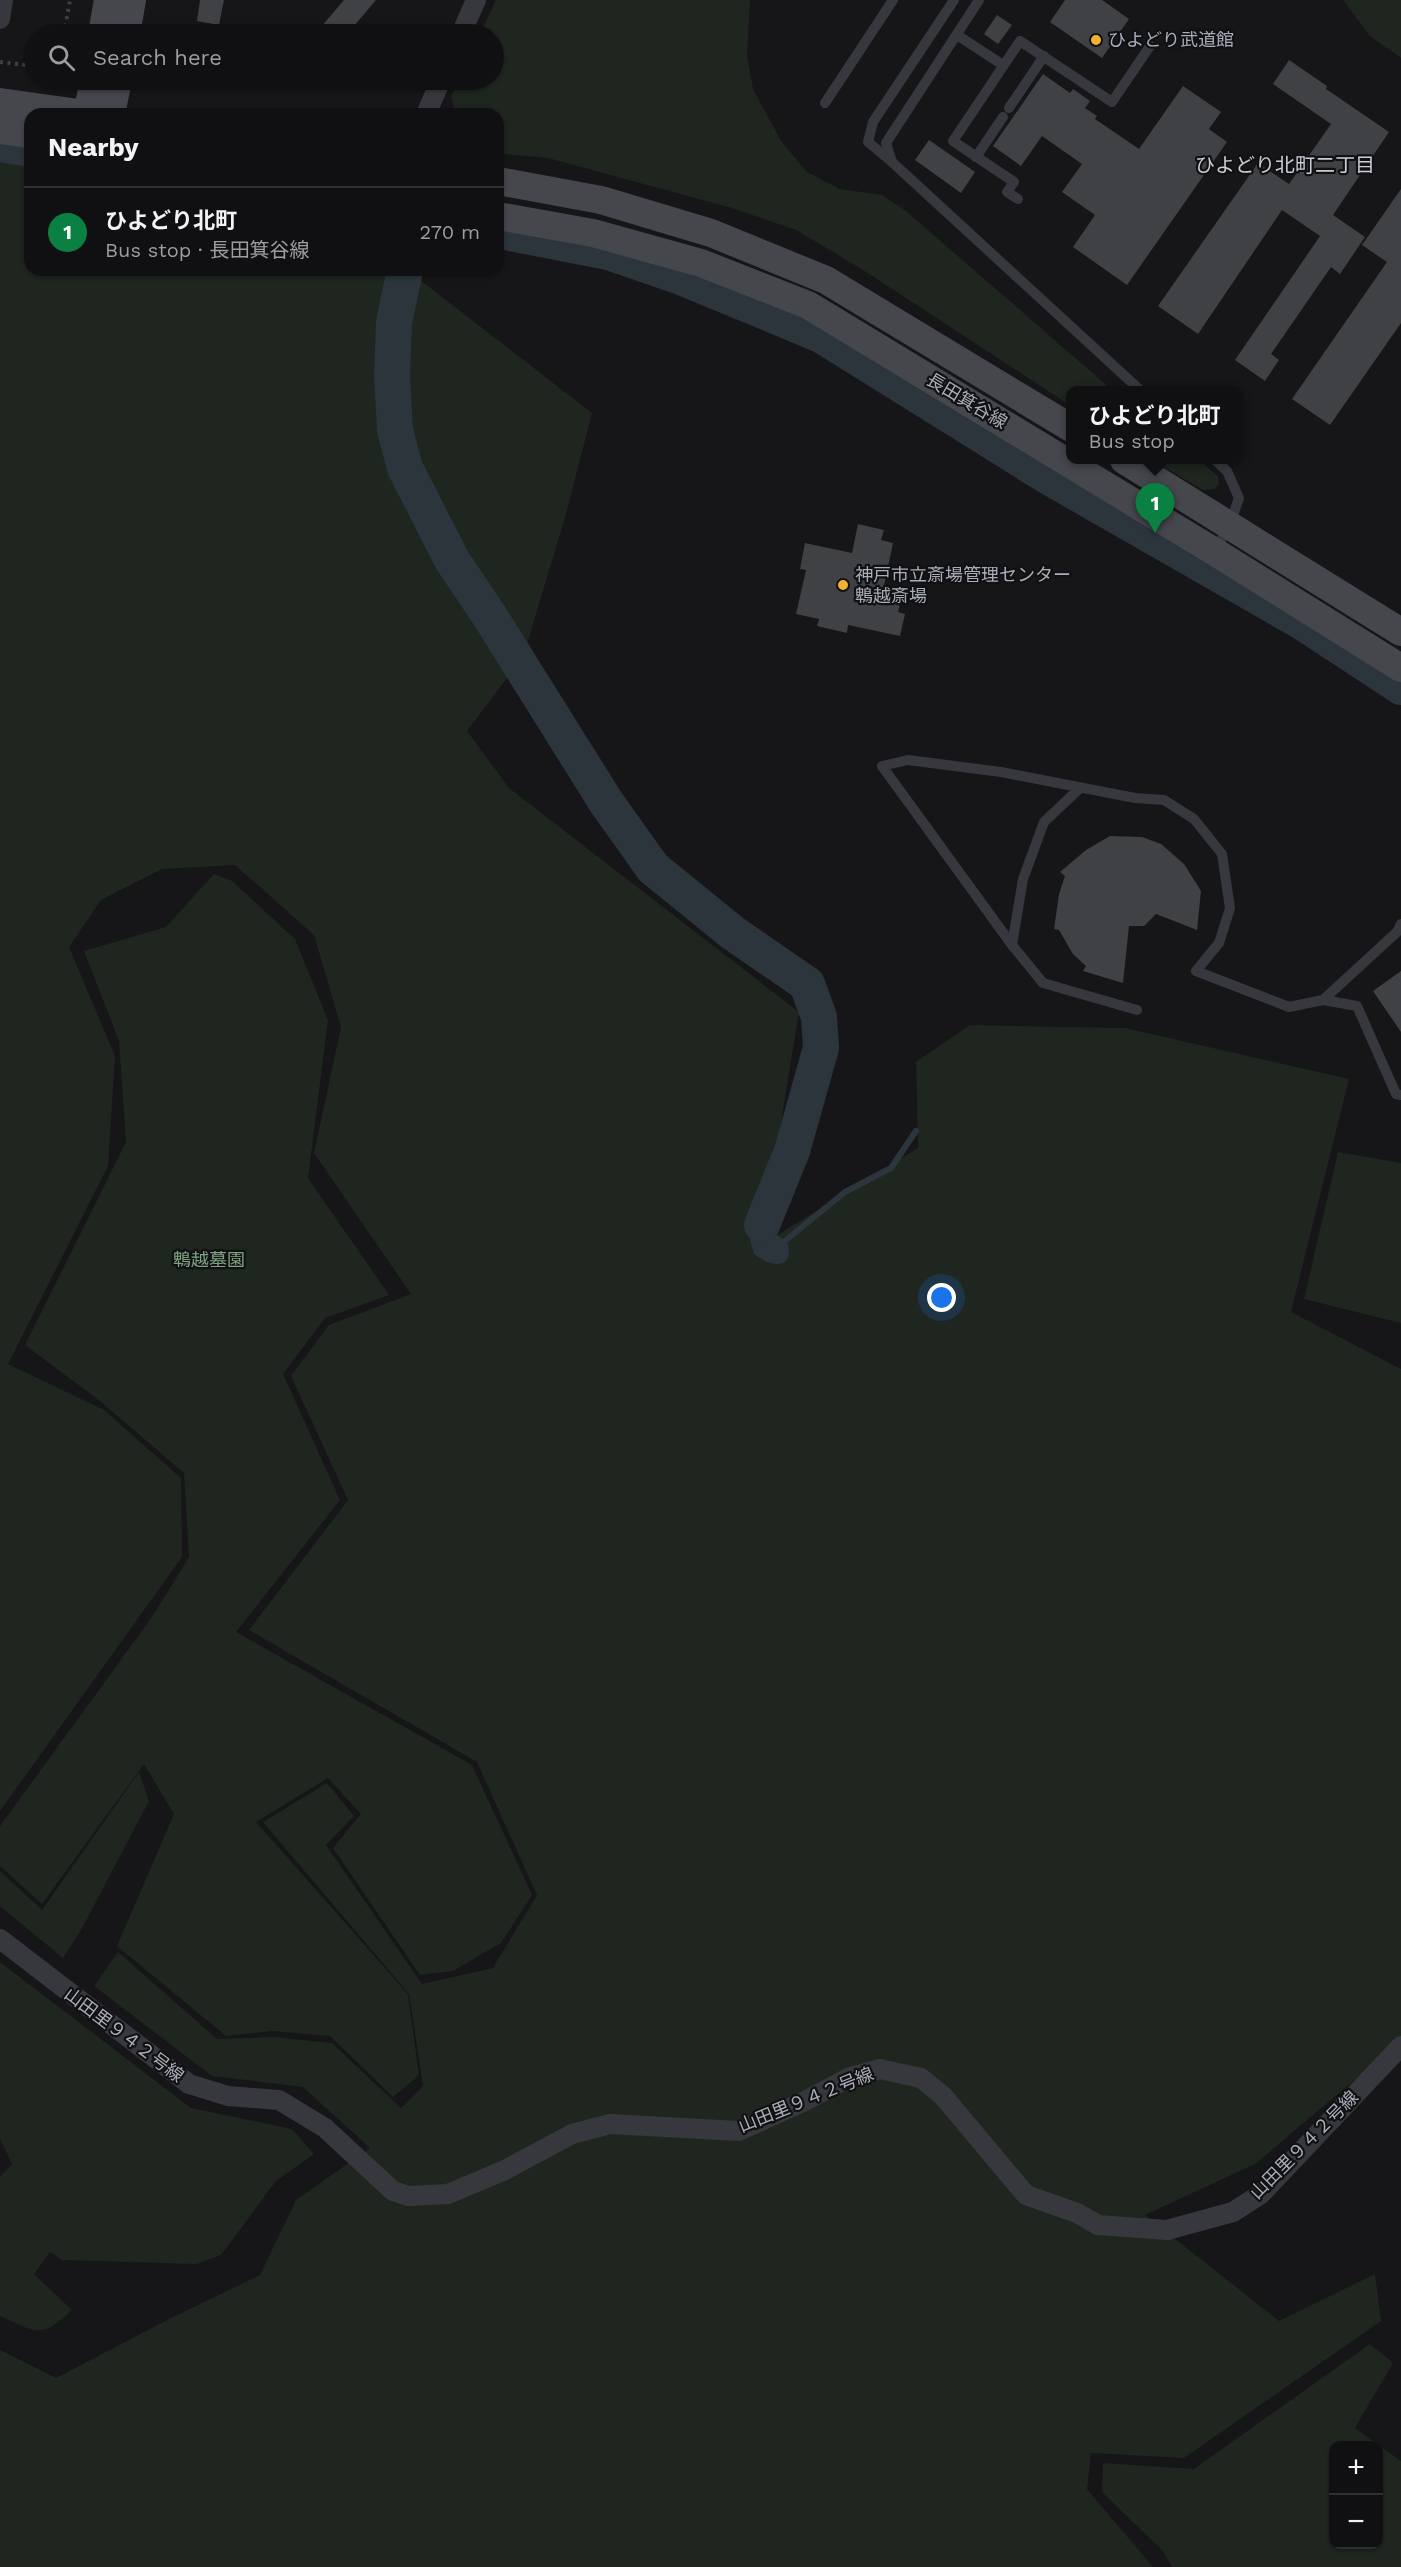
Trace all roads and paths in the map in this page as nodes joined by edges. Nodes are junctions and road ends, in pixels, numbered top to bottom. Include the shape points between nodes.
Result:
1 (3, 0) edge
2 (70, 0) edge
3 (108, 0) edge
4 (132, 0) edge
5 (476, 0) edge
6 (893, 0) edge
7 (954, 0) edge
8 (979, 0) edge
9 (0, 19) edge
10 (66, 24) edge
11 (104, 24) edge
12 (128, 24) edge
13 (465, 24) edge
14 (957, 35) junction
15 (1150, 46) dead end
16 (1044, 56) junction
17 (0, 62) edge
18 (24, 65) edge
19 (1003, 65) junction
20 (91, 90) edge
21 (116, 90) edge
22 (437, 90) edge
23 (0, 102) edge
24 (825, 103) dead end
25 (44, 108) edge
26 (88, 108) edge
27 (112, 108) edge
28 (429, 108) edge
29 (0, 130) edge
30 (24, 133) edge
31 (976, 157) junction
32 (892, 162) junction
33 (504, 182) edge
34 (1018, 199) dead end
35 (504, 217) edge
36 (1136, 386) edge
37 (1066, 425) edge
38 (1066, 462) edge
39 (1070, 464) edge
40 (1132, 464) edge
41 (1220, 464) edge
42 (1230, 524) junction
43 (1215, 552) junction
44 (1401, 632) edge
45 (1401, 668) edge
46 (1080, 788) junction
47 (1401, 924) edge
48 (1012, 945) junction
49 (1323, 1000) junction
50 (1137, 1010) dead end
51 (1401, 1095) edge
52 (0, 1939) edge
53 (1401, 2046) edge

1 - 9 street
2 - 10 path
3 - 11 street
4 - 12 street
5 - 13 street
6 - 24 lane
7 - 32 lane via 873,122 868,142
8 - 14 lane
14 - 19 lane
14 - 32 lane via 886,143
15 - 16 lane via 1112,102
16 - 19 lane via 1020,41
16 - 31 lane
17 - 18 path
19 - 31 lane via 953,141
20 - 26 street
21 - 27 street
22 - 28 street
23 - 25 street
29 - 30 street
31 - 34 lane via 1014,182 1007,192
32 - 36 lane
33 - 37 street, 長田箕谷線 via 601,200 711,233 826,280
35 - 38 street, 長田箕谷線 via 593,233 701,263 808,305
39 - 43 street, 長田箕谷線
40 - 42 street
41 - 42 lane via 1239,498
42 - 43 lane
42 - 44 street
43 - 45 street, 長田箕谷線
46 - 48 lane via 1044,822 1023,879
46 - 48 lane via 1001,772 908,760 882,766
46 - 49 lane via 1164,800 1194,819 1222,854 1229,918 1219,943 1196,971 1290,1007
47 - 49 lane
48 - 50 lane via 1042,983
49 - 51 lane via 1357,1006 1396,1094
52 - 53 street, 山田里９４２号線 via 189,2084 228,2096 279,2100 325,2128 393,2191 408,2196 448,2194 505,2170 572,2134 610,2124 739,2131 849,2078 880,2069 921,2078 943,2096 1026,2195 1098,2224 1167,2230 1233,2212 1261,2194

